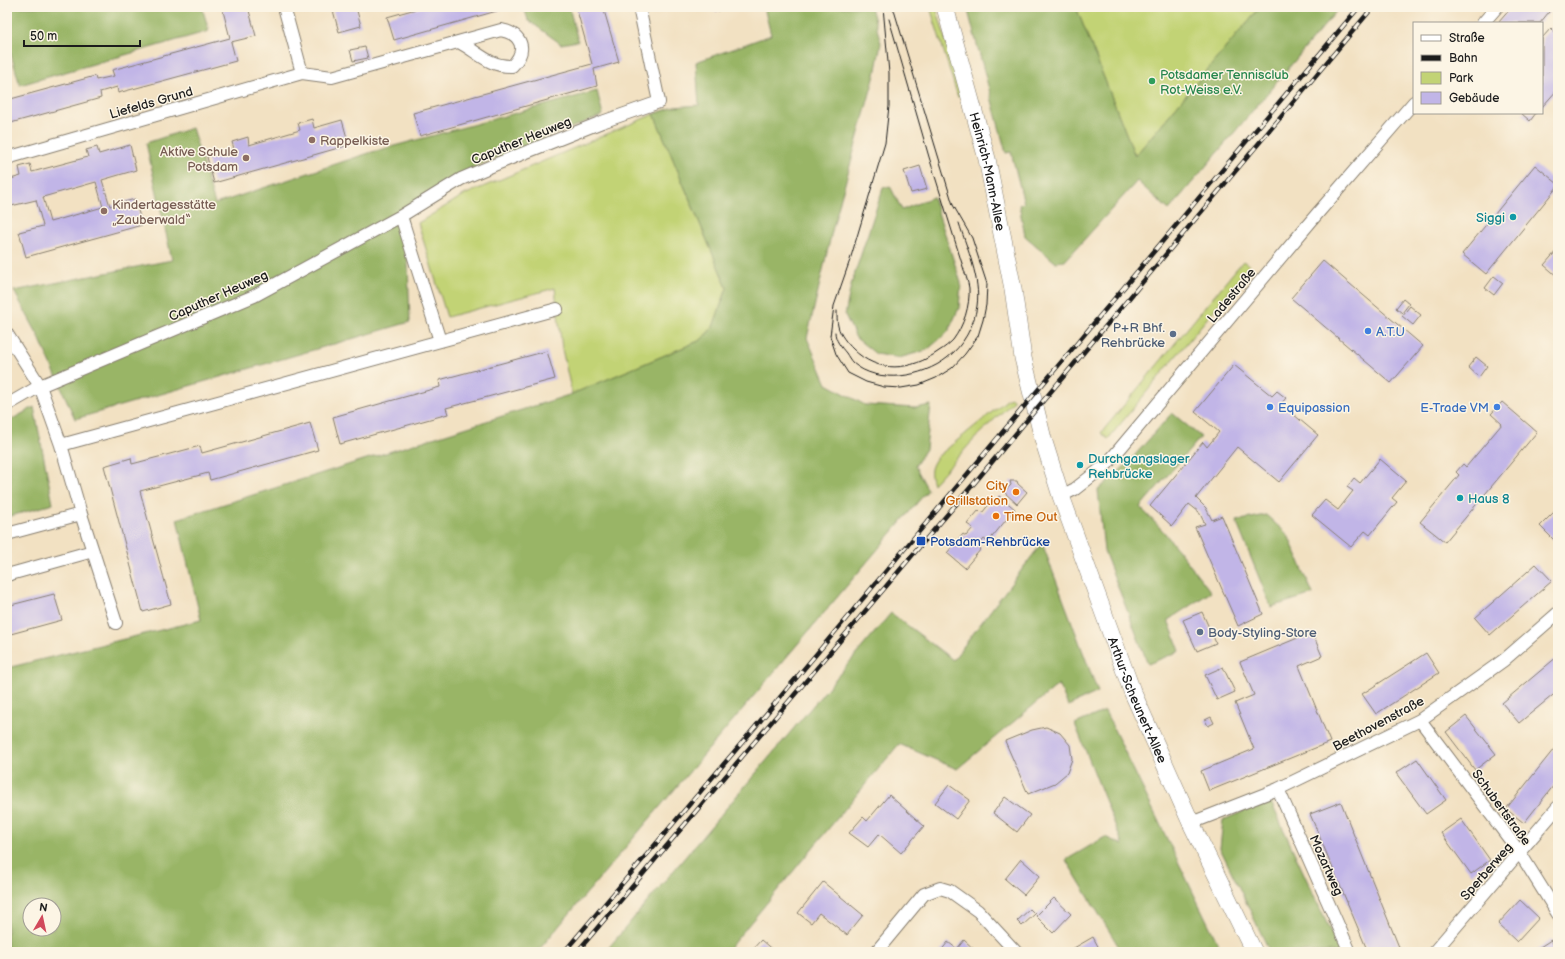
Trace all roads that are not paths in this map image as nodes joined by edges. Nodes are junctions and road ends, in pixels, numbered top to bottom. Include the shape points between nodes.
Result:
1 (284, 7) edge
2 (639, 7) edge
3 (945, 7) edge
4 (1496, 7) edge
5 (1484, 22) edge
6 (459, 42) junction
7 (302, 73) junction
8 (1413, 103) edge
9 (7, 158) edge
10 (400, 216) junction
11 (557, 309) dead end
12 (7, 334) edge
13 (440, 341) junction
14 (40, 386) junction
15 (7, 405) edge
16 (1043, 439) joint
17 (62, 445) junction
18 (1061, 496) junction
19 (81, 514) junction
20 (7, 534) edge
21 (93, 551) junction
22 (7, 575) edge
23 (1558, 613) edge
24 (116, 623) dead end
25 (1420, 720) junction
26 (1278, 789) junction
27 (1558, 807) edge
28 (1191, 823) junction
29 (1520, 853) junction
30 (1558, 914) edge
31 (876, 952) edge
32 (1016, 952) edge
33 (1254, 952) edge
34 (1350, 952) edge
35 (1434, 952) edge

1 - 7 street
2 - 10 street, Caputher Heuweg via 659,102 481,170 461,179
3 - 16 main road, Heinrich-Mann-Allee via 987,159 1013,289 1019,338
4 - 5 street
6 - 6 street, Liefelds Grund via 501,30 510,32 518,38 521,47 519,59 512,66 490,63
6 - 7 street, Liefelds Grund via 332,77
7 - 9 street, Liefelds Grund
8 - 18 street, Ladestraße via 1107,464 1075,489
10 - 13 street
10 - 14 street, Caputher Heuweg via 254,296
11 - 13 street
12 - 14 street
13 - 17 street
14 - 15 street, Caputher Heuweg
14 - 17 street
16 - 18 main road, Arthur-Scheunert-Allee
17 - 19 street
18 - 28 main road, Arthur-Scheunert-Allee via 1132,692
19 - 20 street
19 - 21 street
21 - 22 street
21 - 24 street
23 - 25 street, Beethovenstraße via 1504,660
25 - 26 street, Beethovenstraße
25 - 29 street, Schubertstraße
26 - 28 street, Beethovenstraße
26 - 34 street, Mozartweg
27 - 29 street, Sperberweg
28 - 33 main road, Arthur-Scheunert-Allee
29 - 30 street, Schubertstraße
29 - 35 street, Sperberweg
31 - 32 street via 924,894 940,888 950,890 978,911

